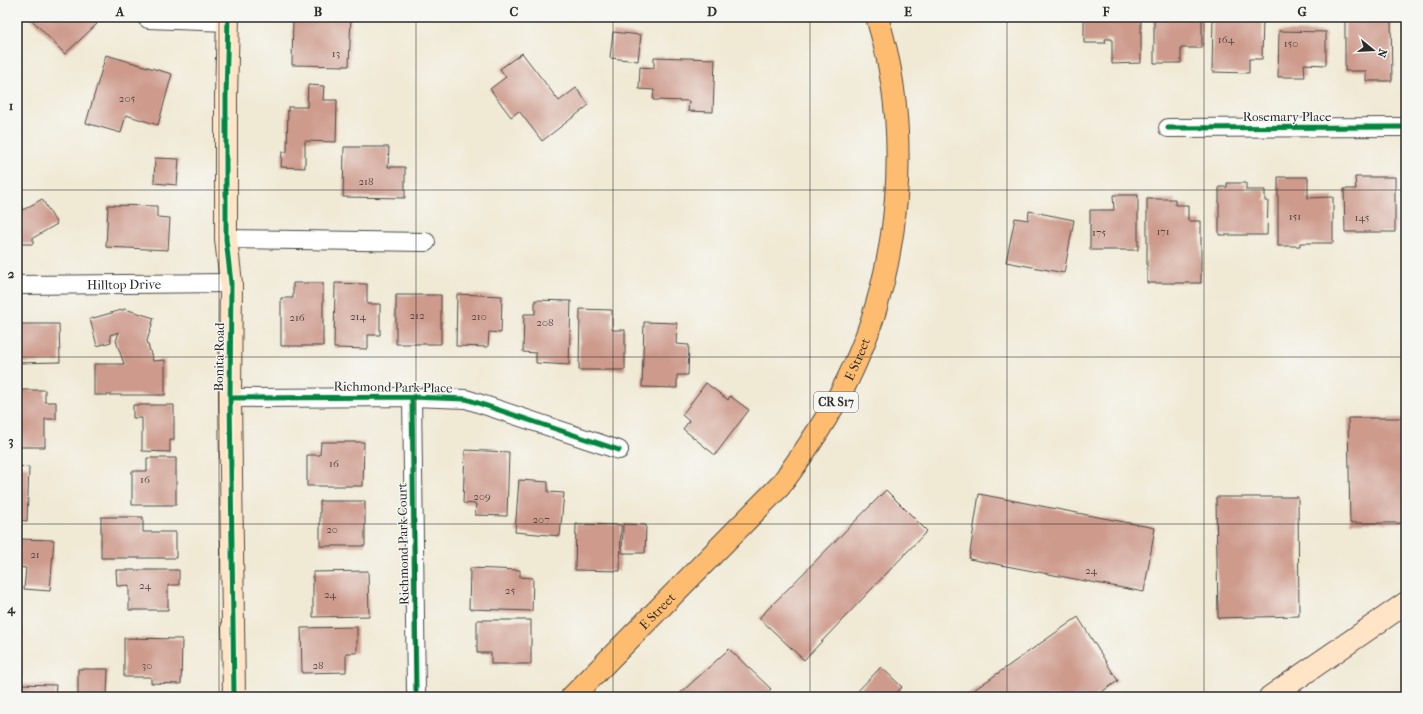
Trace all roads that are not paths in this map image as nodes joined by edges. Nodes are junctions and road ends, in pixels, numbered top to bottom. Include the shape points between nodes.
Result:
1 (146, 17) edge
2 (877, 17) edge
3 (228, 19) edge
4 (1406, 127) edge
5 (1168, 128) dead end
6 (226, 239) junction
7 (426, 242) dead end
8 (231, 283) junction
9 (17, 285) edge
10 (412, 397) junction
11 (230, 398) junction
12 (619, 450) dead end
13 (1406, 603) edge
14 (416, 691) dead end
15 (234, 697) edge
16 (572, 697) edge
17 (1270, 697) edge

1 - 3 street
2 - 16 main road, E Street / CR S17 via 894,102 897,140 895,200 887,262 877,302 864,342 847,380 828,417 780,486
3 - 6 street, Bonita Road
4 - 5 street, Rosemary Place
6 - 7 street
6 - 8 street, Bonita Road
8 - 9 street, Hilltop Drive
8 - 11 street, Bonita Road
10 - 11 street, Richmond Park Place
10 - 12 street, Richmond Park Place via 466,400
10 - 14 street, Richmond Park Court
11 - 15 street, Bonita Road
13 - 17 street

